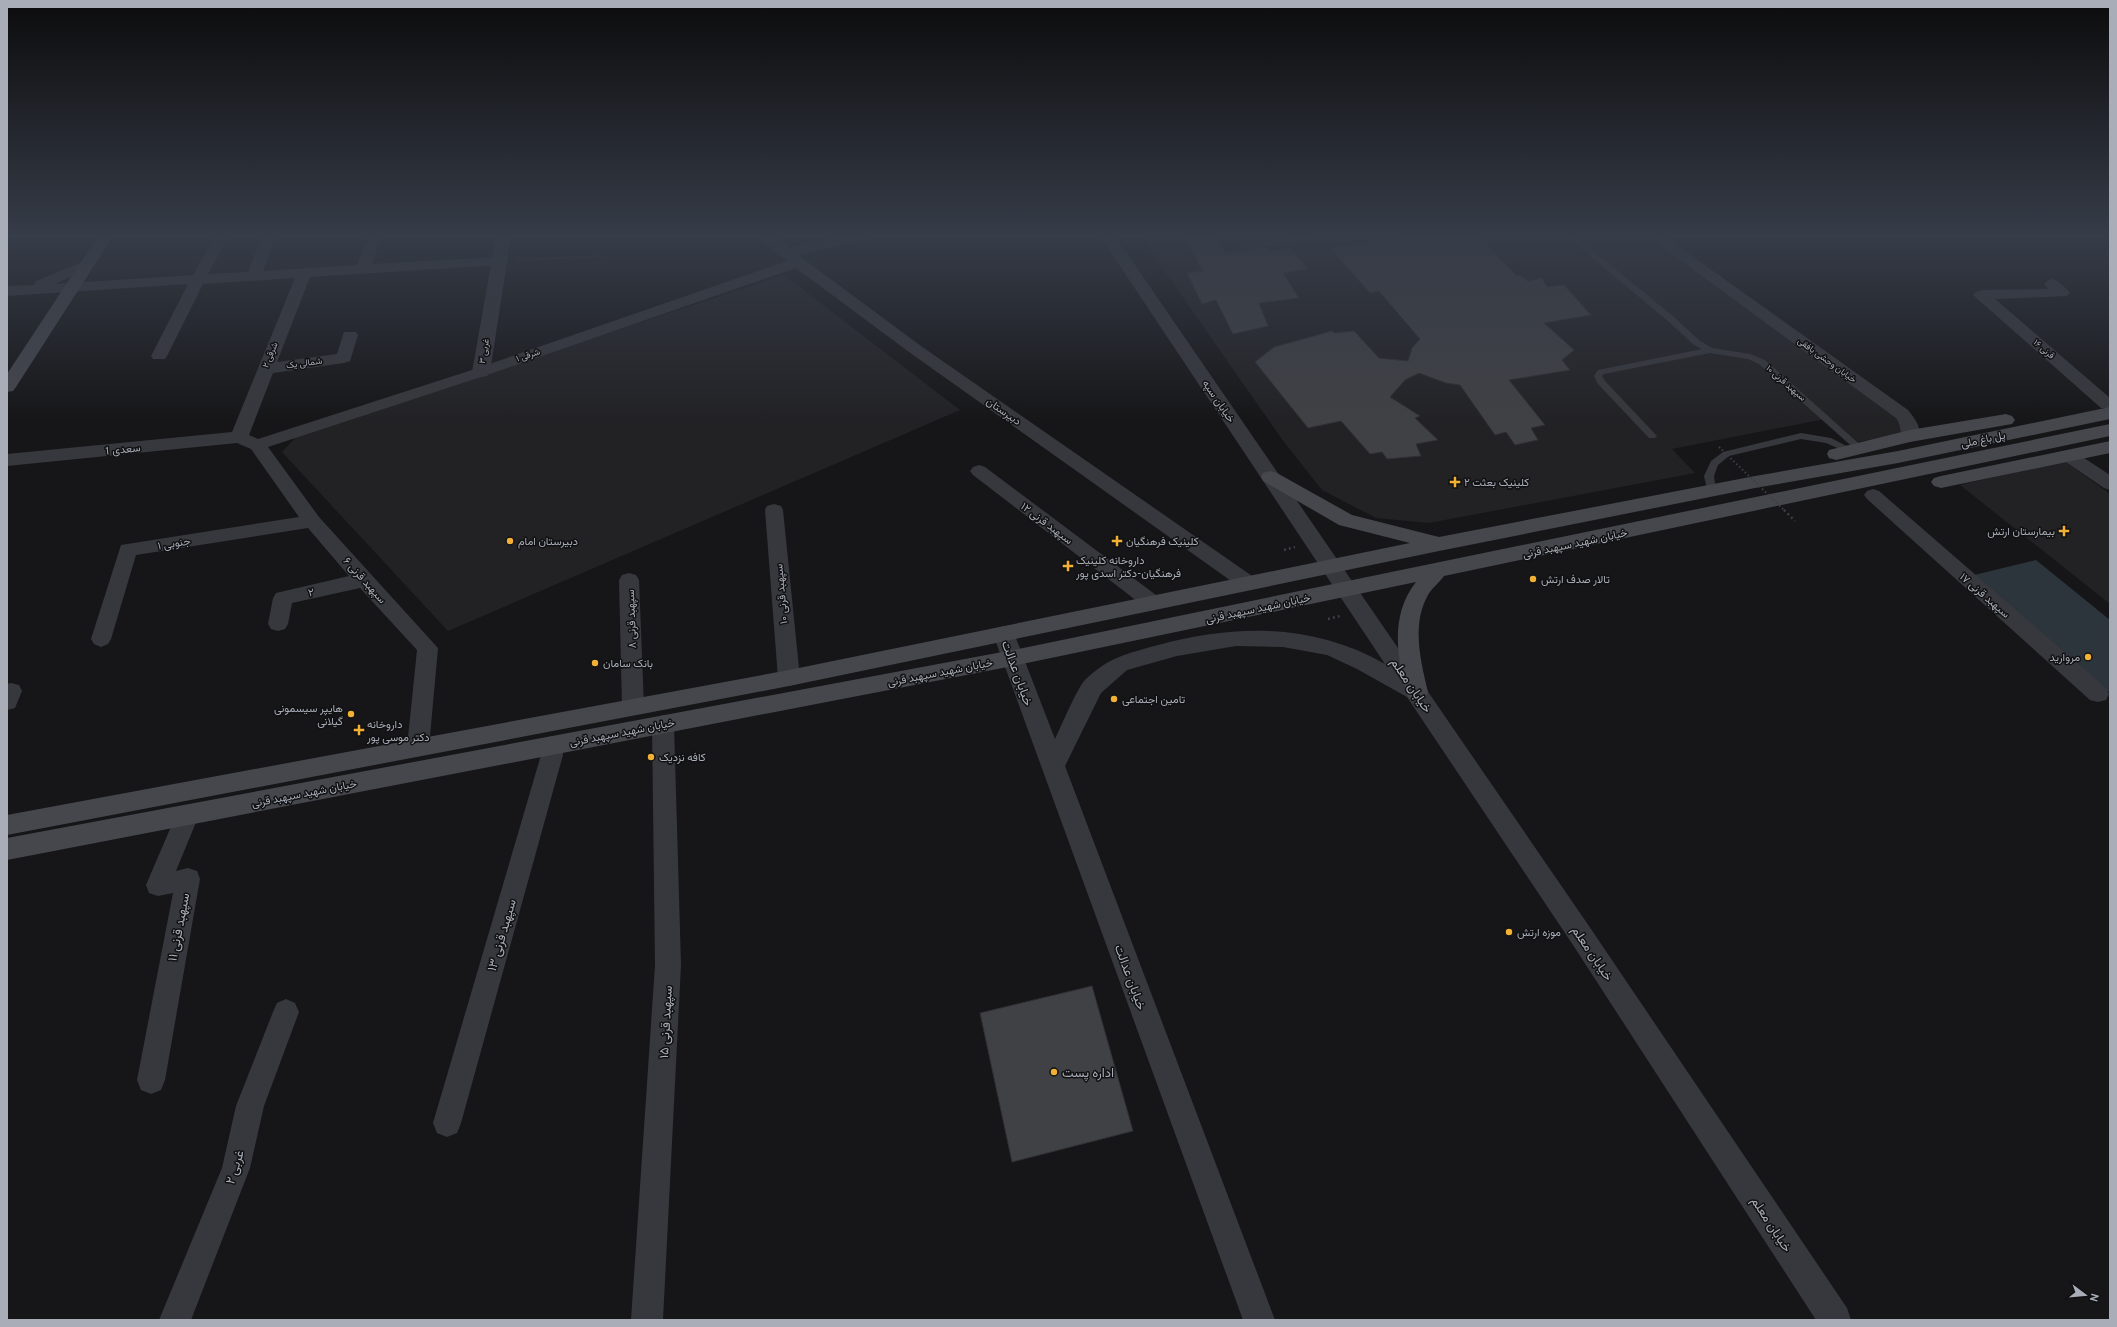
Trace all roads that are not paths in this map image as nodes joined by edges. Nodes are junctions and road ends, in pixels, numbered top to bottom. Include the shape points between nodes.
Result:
1 (65, 298) edge
2 (188, 298) edge
3 (294, 298) edge
4 (493, 298) edge
5 (684, 298) edge
6 (847, 298) edge
7 (1149, 298) edge
8 (1645, 298) edge
9 (1740, 298) edge
10 (1983, 298) edge
11 (350, 335) dead end
12 (1710, 350) junction
13 (159, 356) dead end
14 (265, 369) junction
15 (12, 372) edge
16 (481, 372) junction
17 (7, 387) edge
18 (2109, 407) edge
19 (2110, 430) edge
20 (1652, 436) dead end
21 (1910, 436) junction
22 (239, 437) junction
23 (257, 445) junction
24 (2110, 447) edge
25 (1855, 455) junction
26 (2069, 456) junction
27 (7, 460) edge
28 (979, 471) dead end
29 (1270, 477) junction
30 (2110, 484) edge
31 (1872, 488) junction
32 (1711, 491) junction
33 (774, 510) dead end
34 (312, 521) junction
35 (1439, 544) junction
36 (1331, 566) junction
37 (1438, 571) junction
38 (364, 580) junction
39 (629, 580) dead end
40 (1248, 583) junction
41 (1347, 590) junction
42 (1153, 603) junction
43 (278, 624) dead end
44 (101, 639) dead end
45 (1008, 646) junction
46 (789, 678) junction
47 (1417, 692) junction
48 (2098, 694) dead end
49 (633, 707) junction
50 (663, 724) junction
51 (552, 746) junction
52 (418, 747) junction
53 (1053, 767) junction
54 (187, 815) junction
55 (7, 825) edge
56 (7, 849) edge
57 (286, 1012) dead end
58 (151, 1080) dead end
59 (447, 1124) dead end
60 (175, 1320) edge
61 (647, 1320) edge
62 (1259, 1320) edge
63 (1835, 1320) edge

1 - 15 main road
2 - 13 street
3 - 14 street, شرقی ۲
4 - 16 street, ۳ غربی
5 - 16 street, شرقی ۱
6 - 40 street, دبیرستان via 915,349
7 - 29 street, خیابان سپه
8 - 12 lane, سپهبد قرنی ۱۰ via 1697,343
9 - 21 street, خیابان وحشی بافقی via 1902,414 1910,425
10 - 18 street, قرنی ۱۶
11 - 14 street, شمالی یک via 344,358
12 - 20 lane via 1601,372 1598,376
12 - 25 lane, سپهبد قرنی ۱۰ via 1750,357 1762,362
14 - 22 street, شرقی ۲
15 - 17 main road
16 - 23 street, شرقی ۱
18 - 21 main road
18 - 25 main road, پل باغ ملی
19 - 31 main road, پل باغ ملی
21 - 25 main road
22 - 23 street
22 - 27 street, سعدی 1
23 - 34 street, سپهبد قرنی ۶
24 - 26 main road
25 - 32 main road, خیابان شهید سپهبد قرنی via 1760,481
25 - 32 lane via 1828,440 1801,436 1726,454 1714,464 1709,476
26 - 30 street
26 - 31 main road
28 - 42 street, سپهبد قرنی ۱۲
29 - 35 main road via 1346,520
29 - 36 street, خیابان سپه
31 - 37 main road, خیابان شهید سپهبد قرنی via 1775,501
31 - 48 street, سپهبد قرنی ۱۷
32 - 35 main road, خیابان شهید سپهبد قرنی
33 - 46 street, سپهبد قرنی ۱۰
34 - 38 street, سپهبد قرنی ۶
34 - 44 street, ۱ جنوبی via 128,550
35 - 36 main road, خیابان شهید سپهبد قرنی
36 - 40 main road, خیابان شهید سپهبد قرنی
36 - 41 street, خیابان معلم
37 - 41 main road, خیابان شهید سپهبد قرنی
37 - 47 main road via 1418,595 1409,619 1407,650
38 - 43 street, ۲ via 283,598
38 - 52 street, سپهبد قرنی ۶ via 428,648
39 - 49 street, سپهبد قرنی ۸
40 - 42 main road, خیابان شهید سپهبد قرنی
41 - 45 main road, خیابان شهید سپهبد قرنی
41 - 47 street, خیابان معلم
42 - 45 main road, خیابان شهید سپهبد قرنی
45 - 46 main road, خیابان شهید سپهبد قرنی
45 - 50 main road, خیابان شهید سپهبد قرنی
45 - 53 street, خیابان عدالت
46 - 49 main road, خیابان شهید سپهبد قرنی
47 - 53 street via 1365,663 1331,648 1283,638 1236,638 1177,648 1120,664 1092,687
47 - 63 street, خیابان معلم
49 - 52 main road, خیابان شهید سپهبد قرنی
50 - 51 main road, خیابان شهید سپهبد قرنی
50 - 61 street, سپهبد قرنی ۱۵ via 668,965
51 - 54 main road, خیابان شهید سپهبد قرنی
51 - 59 street, سپهبد قرنی ۱۳ via 552,755
52 - 55 main road, خیابان شهید سپهبد قرنی
53 - 62 street, خیابان عدالت
54 - 56 main road, خیابان شهید سپهبد قرنی
54 - 58 street, سپهبد قرنی ۱۱ via 158,885 188,879
57 - 60 street, غربی ۲ via 250,1106 236,1168

